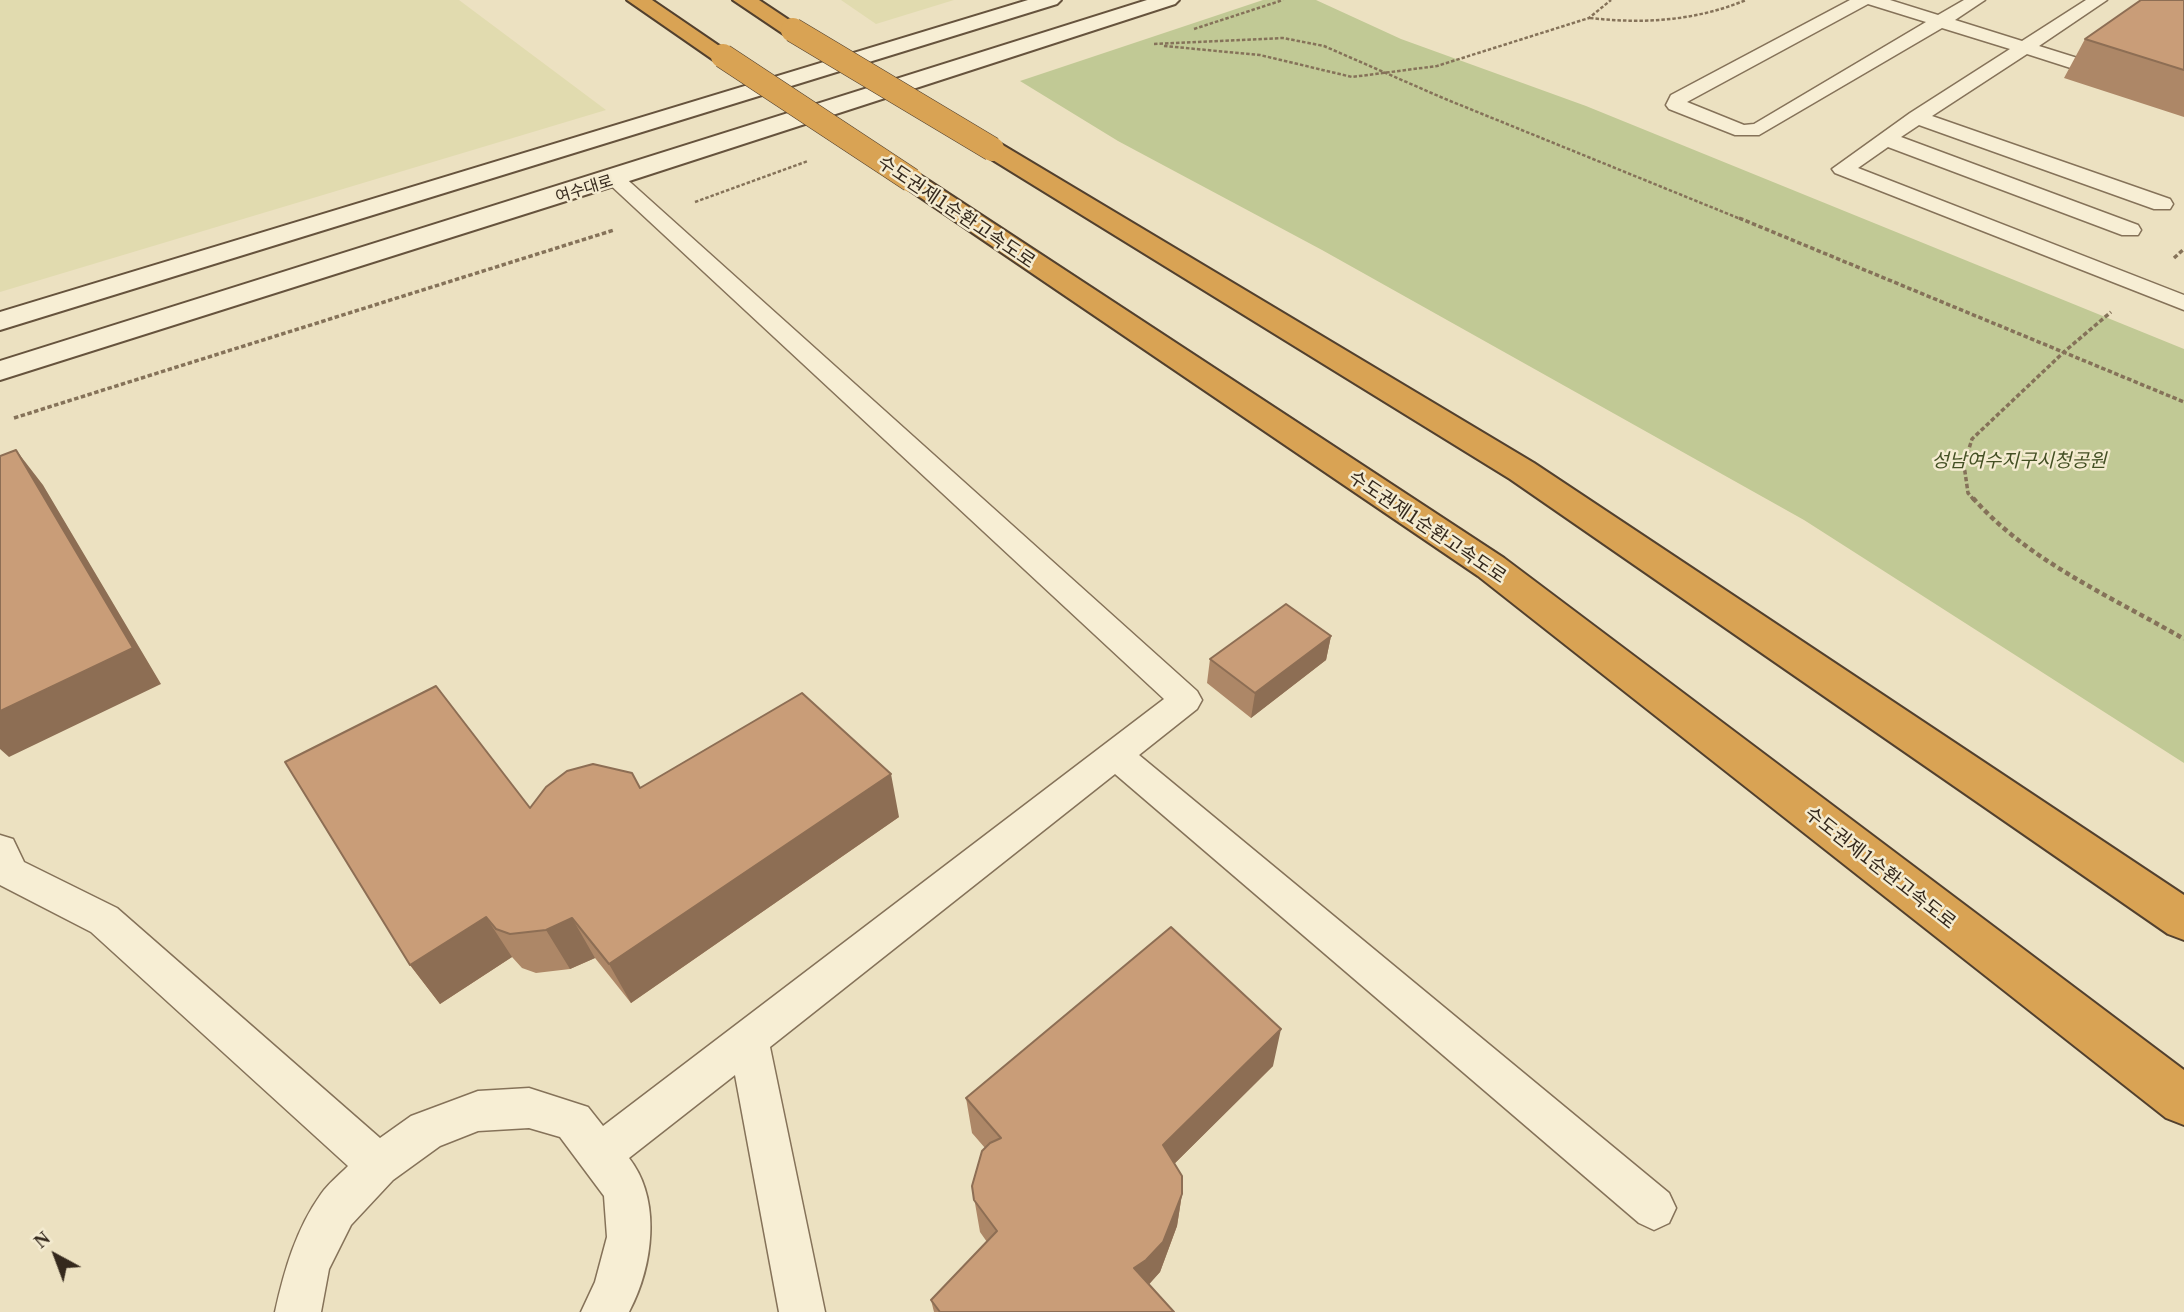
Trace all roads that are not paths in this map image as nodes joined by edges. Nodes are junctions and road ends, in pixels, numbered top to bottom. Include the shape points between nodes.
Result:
1 (638, 0) edge
2 (744, 0) edge
3 (1050, 0) edge
4 (1168, 0) edge
5 (1863, 0) edge
6 (1872, 0) edge
7 (1976, 0) edge
8 (2098, 0) edge
9 (1940, 22) junction
10 (2024, 48) junction
11 (2081, 65) dead end
12 (1917, 117) junction
13 (1886, 139) junction
14 (614, 178) junction
15 (2130, 230) junction
16 (2086, 264) junction
17 (2184, 303) edge
18 (0, 321) edge
19 (0, 371) edge
20 (1115, 754) junction
21 (0, 850) edge
22 (2184, 920) edge
23 (748, 1039) junction
24 (2184, 1101) edge
25 (599, 1155) junction
26 (377, 1165) junction
27 (1654, 1208) dead end
28 (298, 1312) edge
29 (604, 1312) edge
30 (802, 1312) edge

1 - 24 highway, 수도권제1순환고속도로, bridge via 1491,567
2 - 22 highway, bridge via 1522,471
3 - 18 main road
4 - 14 main road, 여수대로
5 - 9 lane via 1678,99 1676,105 1742,131 1759,129
6 - 9 lane
7 - 9 lane
8 - 10 lane
9 - 10 lane
10 - 11 lane
10 - 12 lane
12 - 13 lane
12 - 15 lane via 2162,204
13 - 15 lane
13 - 16 lane via 1842,169
14 - 19 main road, 여수대로
14 - 20 lane via 1186,700
15 - 16 lane
16 - 17 lane
20 - 23 lane
20 - 27 lane
21 - 26 lane via 11,873 104,920
23 - 25 lane
23 - 30 lane
25 - 26 lane via 573,1121 529,1108 478,1111 426,1131
25 - 29 lane via 625,1188 629,1237 616,1290
26 - 28 lane via 336,1210 308,1265

